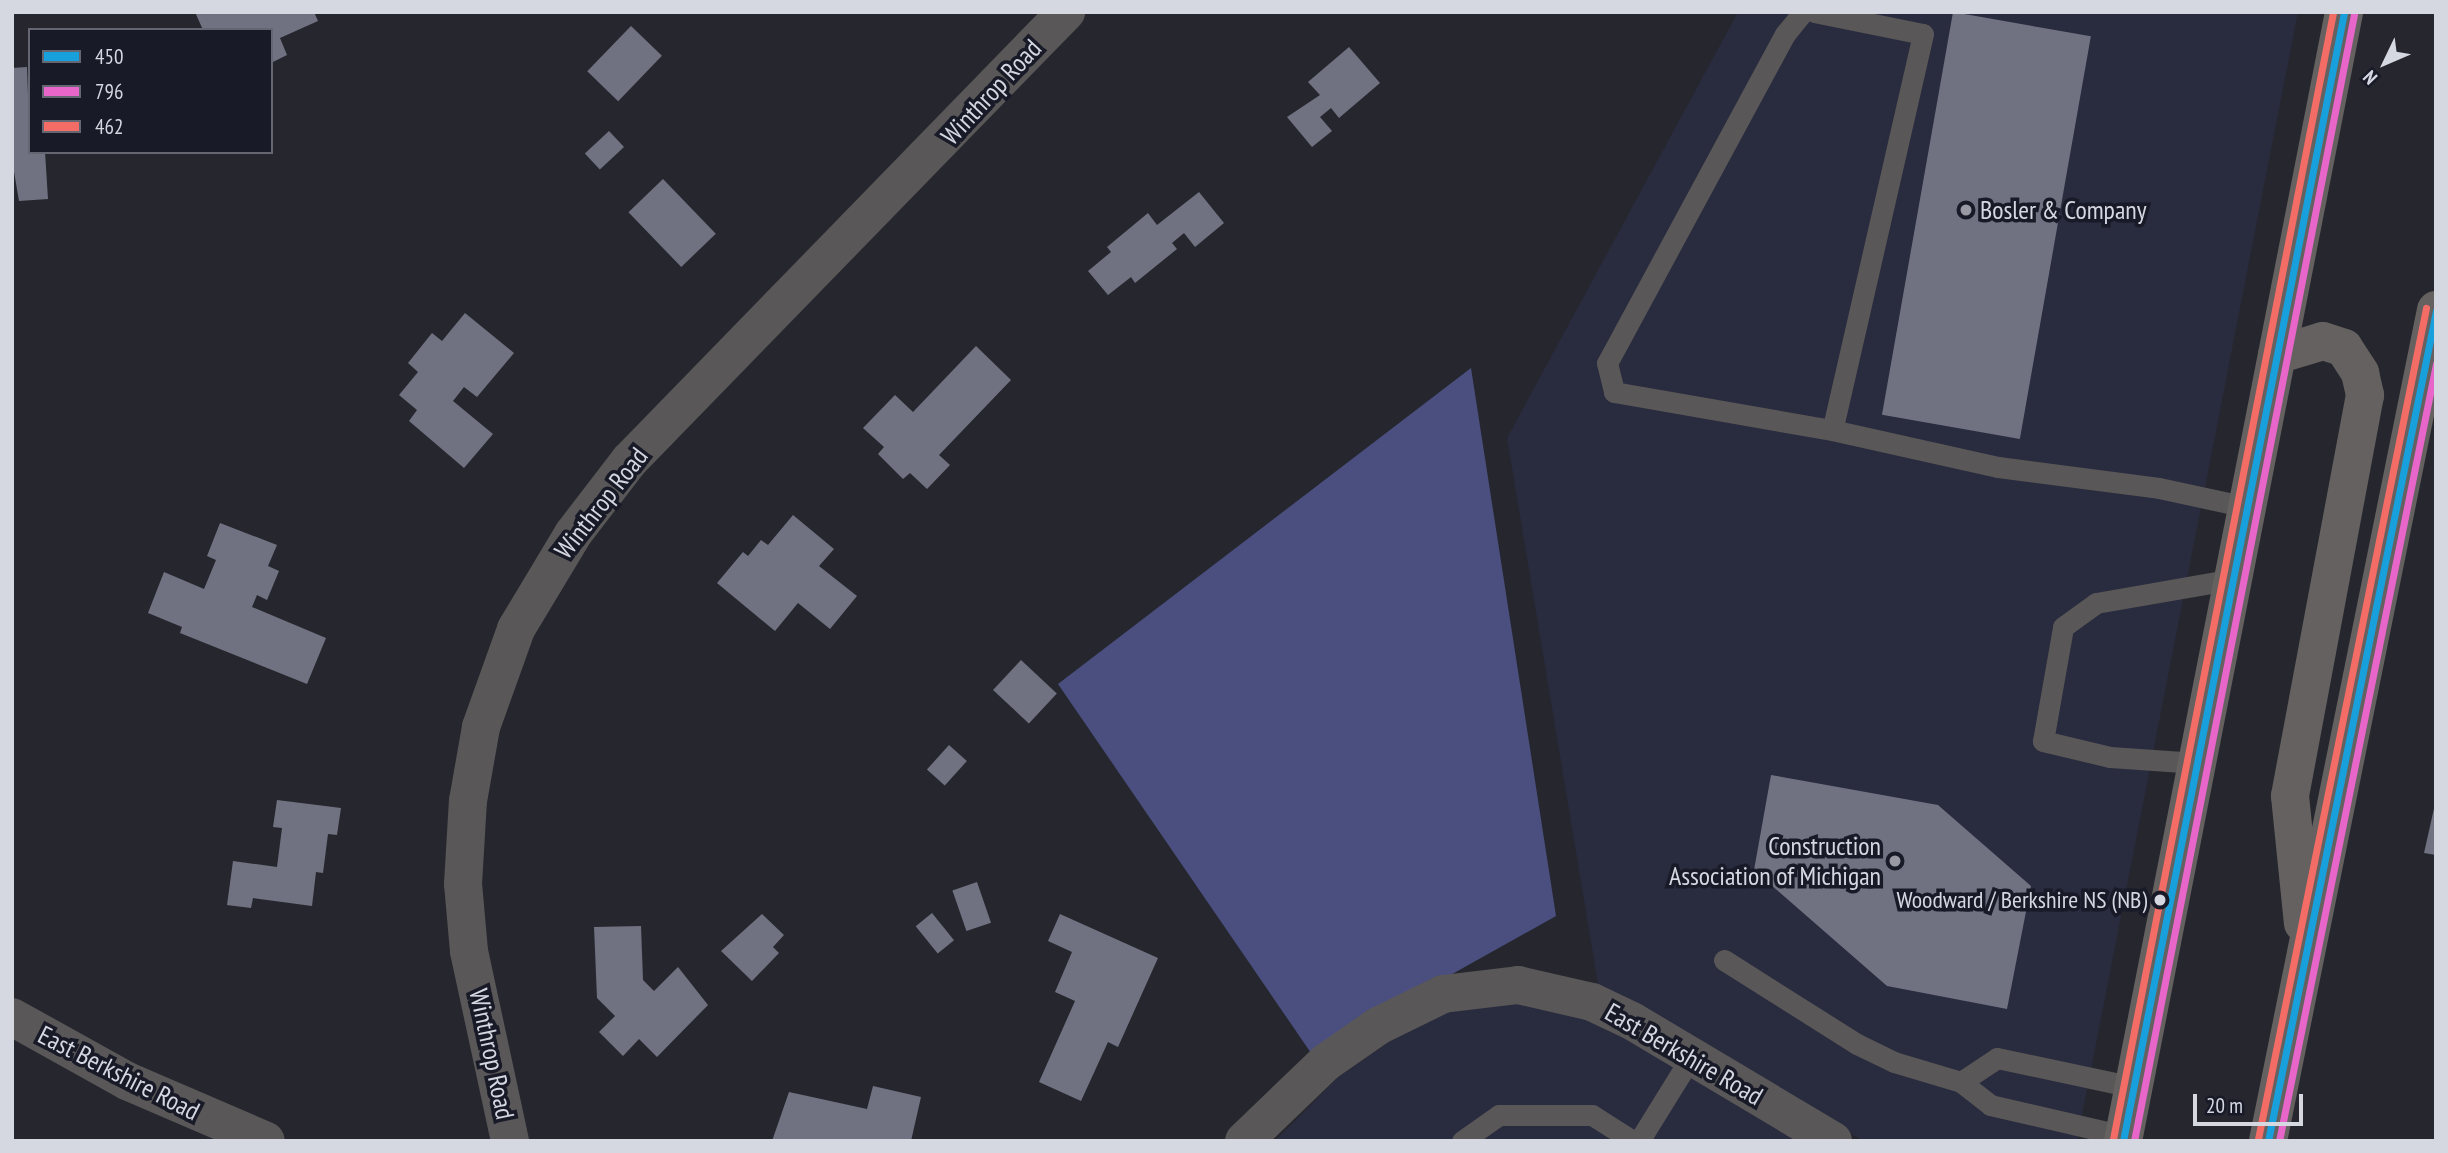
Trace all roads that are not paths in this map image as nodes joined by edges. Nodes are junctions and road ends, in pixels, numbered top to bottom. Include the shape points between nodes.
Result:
1 (1066, 12) edge
2 (1803, 12) edge
3 (1814, 12) edge
4 (2344, 12) edge
5 (2436, 310) edge
6 (2277, 355) junction
7 (1832, 430) junction
8 (2247, 507) junction
9 (2233, 579) junction
10 (2197, 763) junction
11 (1724, 960) dead end
12 (2307, 963) junction
13 (12, 1017) edge
14 (1691, 1057) junction
15 (1961, 1082) junction
16 (2134, 1087) junction
17 (2124, 1138) edge
18 (266, 1141) edge
19 (510, 1141) edge
20 (1244, 1141) edge
21 (1462, 1141) edge
22 (1633, 1141) edge
23 (1639, 1141) edge
24 (1833, 1141) edge
25 (2268, 1141) edge

1 - 19 street, Winthrop Road via 867,223 629,461 573,534 516,629 481,727 468,802 463,884 470,951
2 - 7 lane via 1785,34 1607,363 1614,392
3 - 7 lane via 1923,34
4 - 6 main road
5 - 12 main road
6 - 8 main road
6 - 12 main road via 2323,341 2344,348 2360,373 2365,395 2290,796
7 - 8 lane via 1998,467 2159,488
8 - 9 main road
9 - 10 main road
9 - 10 lane via 2096,603 2063,627 2043,741 2110,757
10 - 16 main road
11 - 15 lane via 1857,1044 1894,1062
12 - 25 main road
13 - 18 street, East Berkshire Road via 127,1081
14 - 20 street, East Berkshire Road via 1592,1002 1518,985 1462,989 1406,1010 1351,1043
14 - 23 lane
14 - 24 street, East Berkshire Road
15 - 16 lane via 1997,1058
15 - 17 lane via 1990,1105
16 - 17 main road
21 - 22 lane via 1499,1115 1592,1115

